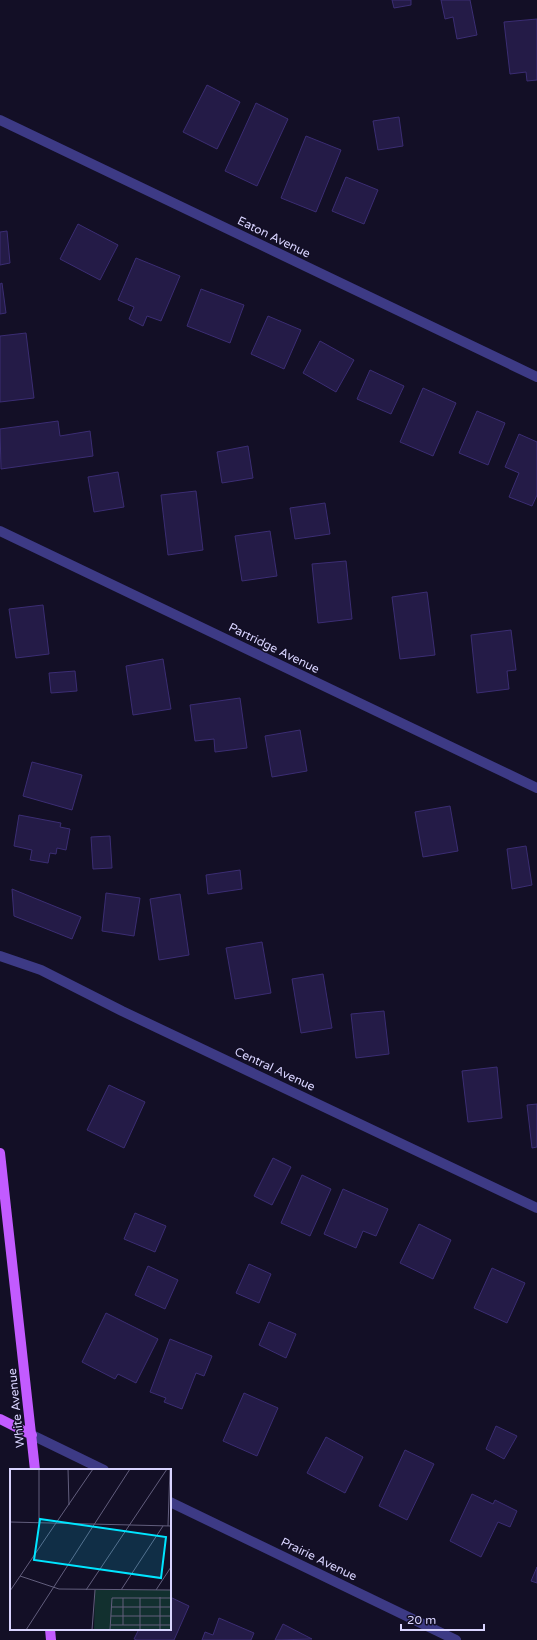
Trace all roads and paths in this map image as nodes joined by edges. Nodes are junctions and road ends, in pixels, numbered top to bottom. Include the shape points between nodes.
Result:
1 (0, 120) edge
2 (537, 377) edge
3 (0, 531) edge
4 (537, 788) edge
5 (0, 956) edge
6 (0, 1153) edge
7 (537, 1208) edge
8 (0, 1419) edge
9 (32, 1435) junction
10 (35, 1469) edge
11 (102, 1469) edge
12 (171, 1502) edge
13 (50, 1630) edge
14 (51, 1640) edge
15 (456, 1640) edge

1 - 2 street, Eaton Avenue
3 - 4 street, Partridge Avenue
5 - 7 street, Central Avenue via 41,970
6 - 9 main road, White Avenue
8 - 9 main road
9 - 10 main road, White Avenue
9 - 11 street
12 - 15 street, Prairie Avenue
13 - 14 main road

